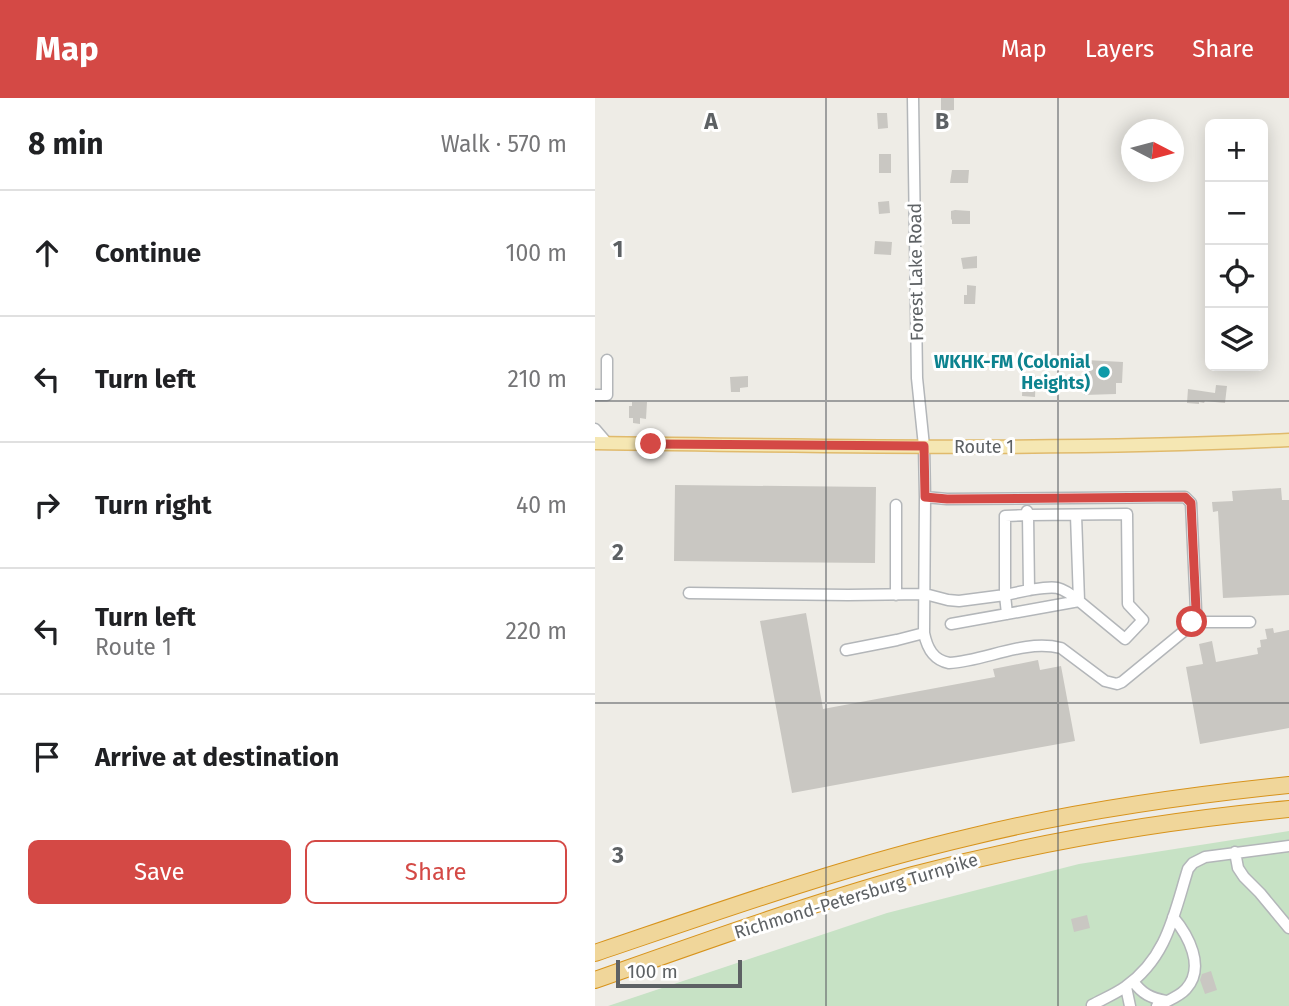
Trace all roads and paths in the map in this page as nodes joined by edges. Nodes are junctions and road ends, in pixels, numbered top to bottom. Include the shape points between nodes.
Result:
1 (913, 98) edge
2 (607, 360) dead end
3 (595, 395) edge
4 (595, 429) edge
5 (1289, 440) edge
6 (601, 443) edge
7 (924, 446) junction
8 (925, 497) junction
9 (1027, 498) junction
10 (896, 505) dead end
11 (1028, 515) junction
12 (1076, 515) junction
13 (1029, 590) junction
14 (688, 593) dead end
15 (925, 594) junction
16 (1005, 594) junction
17 (896, 595) junction
18 (1079, 601) junction
19 (1007, 614) junction
20 (1192, 622) junction
21 (1250, 622) dead end
22 (951, 624) dead end
23 (924, 633) junction
24 (846, 650) dead end
25 (1289, 785) edge
26 (1289, 809) edge
27 (1289, 846) edge
28 (1235, 852) junction
29 (1173, 917) junction
30 (1289, 928) edge
31 (595, 953) edge
32 (595, 980) edge
33 (1129, 984) junction
34 (1162, 1004) edge
35 (1092, 1005) edge
36 (1130, 1006) edge

1 - 7 street, Forest Lake Road via 917,378
2 - 3 street via 607,395
4 - 6 street
5 - 7 main road, Route 1
6 - 7 main road, Route 1
7 - 8 street, Forest Lake Road
8 - 9 street
8 - 15 street, Forest Lake Road
9 - 11 street
9 - 20 street via 1189,499 1196,610
10 - 17 street
11 - 12 street
11 - 13 street
11 - 16 street via 1005,516
12 - 18 street
12 - 18 street via 1128,514 1128,604 1143,620 1125,639
13 - 16 street
13 - 18 street via 1054,586
14 - 17 street
15 - 16 street via 959,601
15 - 17 street
15 - 23 street, Forest Lake Road
16 - 19 street
18 - 19 street
19 - 22 street
20 - 21 street
20 - 23 street via 1117,684 1105,681 1061,648 1042,645 940,662
23 - 24 street
25 - 31 highway, Richmond-Petersburg Turnpike via 1117,807 969,837 797,885
26 - 32 highway, Richmond-Petersburg Turnpike via 1128,829 985,857 815,904
27 - 28 street
28 - 29 street via 1193,863
28 - 30 street via 1244,877
29 - 33 street via 1163,946
29 - 34 street via 1183,929 1195,968 1187,988
33 - 34 street
33 - 35 street
33 - 36 street

